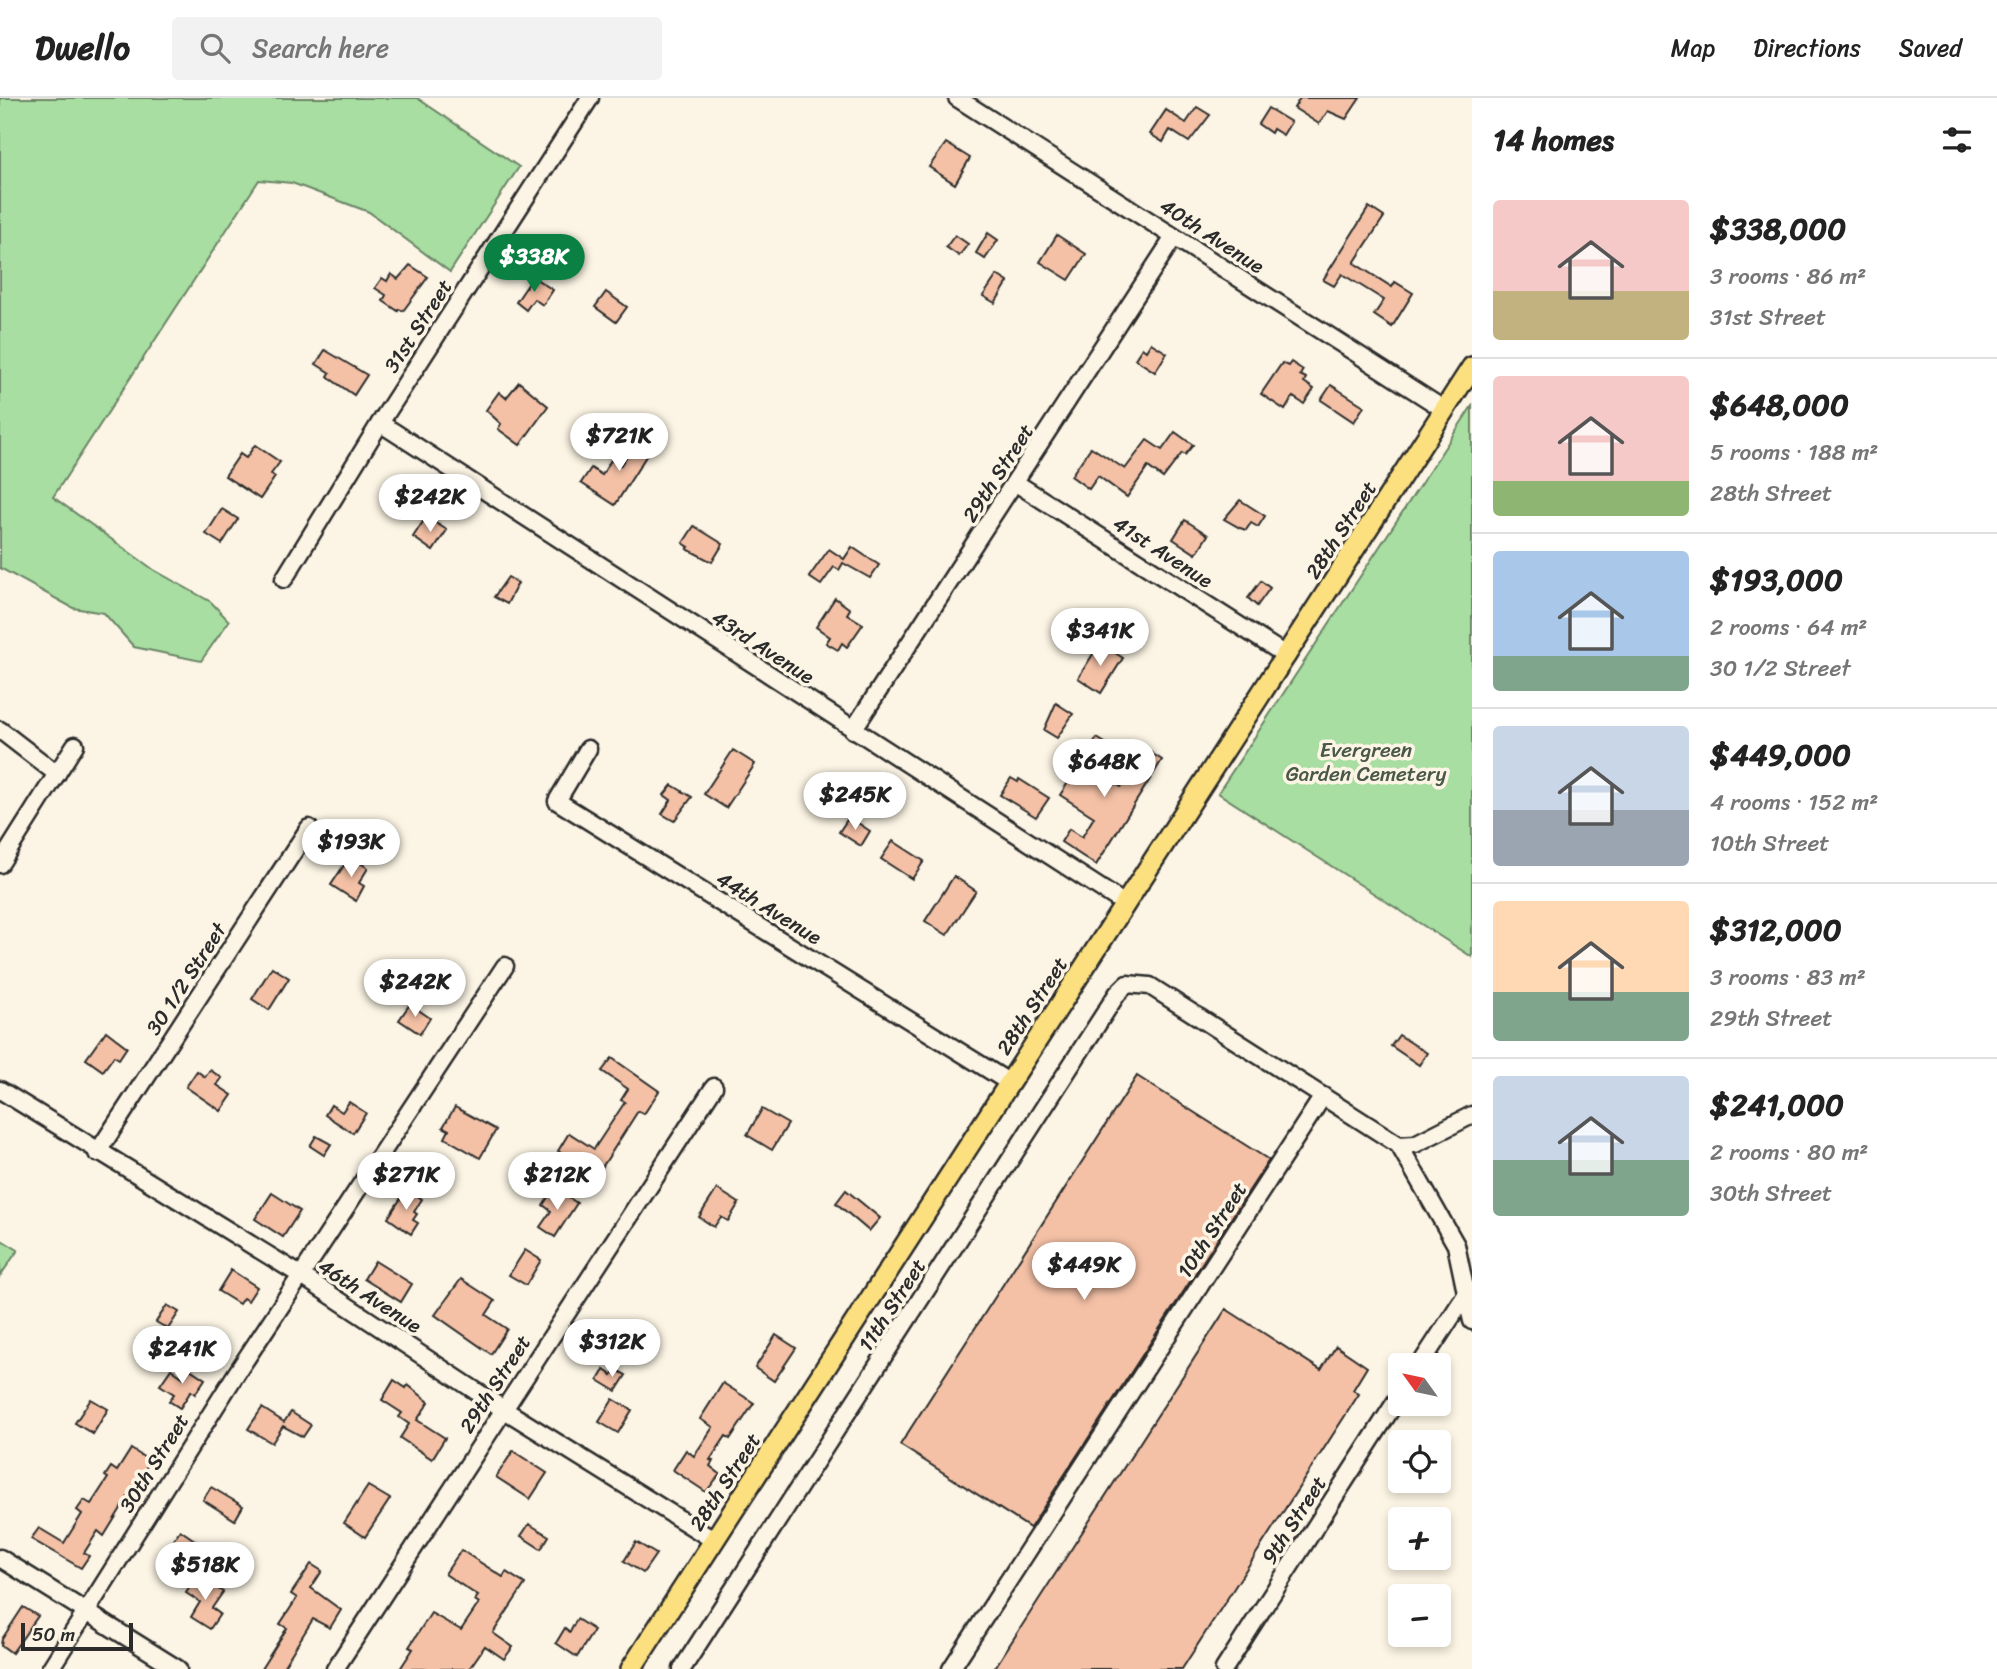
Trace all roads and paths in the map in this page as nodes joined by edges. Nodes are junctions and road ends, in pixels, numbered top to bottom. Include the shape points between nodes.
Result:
1 (590, 98) edge
2 (957, 98) edge
3 (1174, 237) junction
4 (1472, 367) edge
5 (1445, 410) junction
6 (380, 423) junction
7 (1016, 483) junction
8 (284, 579) dead end
9 (1287, 656) junction
10 (0, 730) edge
11 (853, 730) junction
12 (75, 745) dead end
13 (588, 749) dead end
14 (57, 774) junction
15 (309, 828) dead end
16 (0, 864) edge
17 (1125, 904) junction
18 (505, 966) dead end
19 (1010, 1083) junction
20 (714, 1087) dead end
21 (0, 1090) edge
22 (1323, 1096) junction
23 (1472, 1115) edge
24 (1399, 1144) junction
25 (97, 1153) junction
26 (302, 1276) junction
27 (1469, 1289) edge
28 (1472, 1321) edge
29 (1428, 1353) edge
30 (503, 1409) junction
31 (1388, 1414) edge
32 (715, 1541) junction
33 (0, 1558) edge
34 (87, 1611) junction
35 (1230, 1665) edge
36 (50, 1669) edge
37 (178, 1669) edge
38 (335, 1669) edge
39 (631, 1669) edge
40 (682, 1669) edge
41 (951, 1669) edge

1 - 6 street, 31st Street
2 - 3 street, 40th Avenue
3 - 5 street, 40th Avenue
3 - 7 street, 29th Street
4 - 5 main road, 28th Street
5 - 9 main road, 28th Street
6 - 8 street, 31st Street
6 - 11 street, 43rd Avenue
7 - 9 street, 41st Avenue
7 - 11 street, 29th Street
9 - 17 main road, 28th Street
10 - 14 street
11 - 17 street, 43rd Avenue
12 - 14 street
13 - 19 street, 44th Avenue via 557,801
14 - 16 street
15 - 25 street, 30 1/2 Street
17 - 19 main road, 28th Street
18 - 26 street, 30th Street
19 - 32 main road, 28th Street
20 - 30 street, 29th Street
21 - 25 street, 46th Avenue
22 - 24 street
22 - 40 street, 11th Street via 1150,986 1127,984
22 - 41 street, 10th Street
23 - 24 street via 1415,1144
24 - 27 street via 1456,1245
25 - 26 street, 46th Avenue
26 - 30 street, 46th Avenue
26 - 34 street, 30th Street
27 - 28 street
27 - 29 street
30 - 32 street, 46th Avenue
30 - 38 street, 29th Street
31 - 35 street, 9th Street
32 - 39 main road, 28th Street
33 - 34 street
34 - 36 street, 30th Street
34 - 37 street

